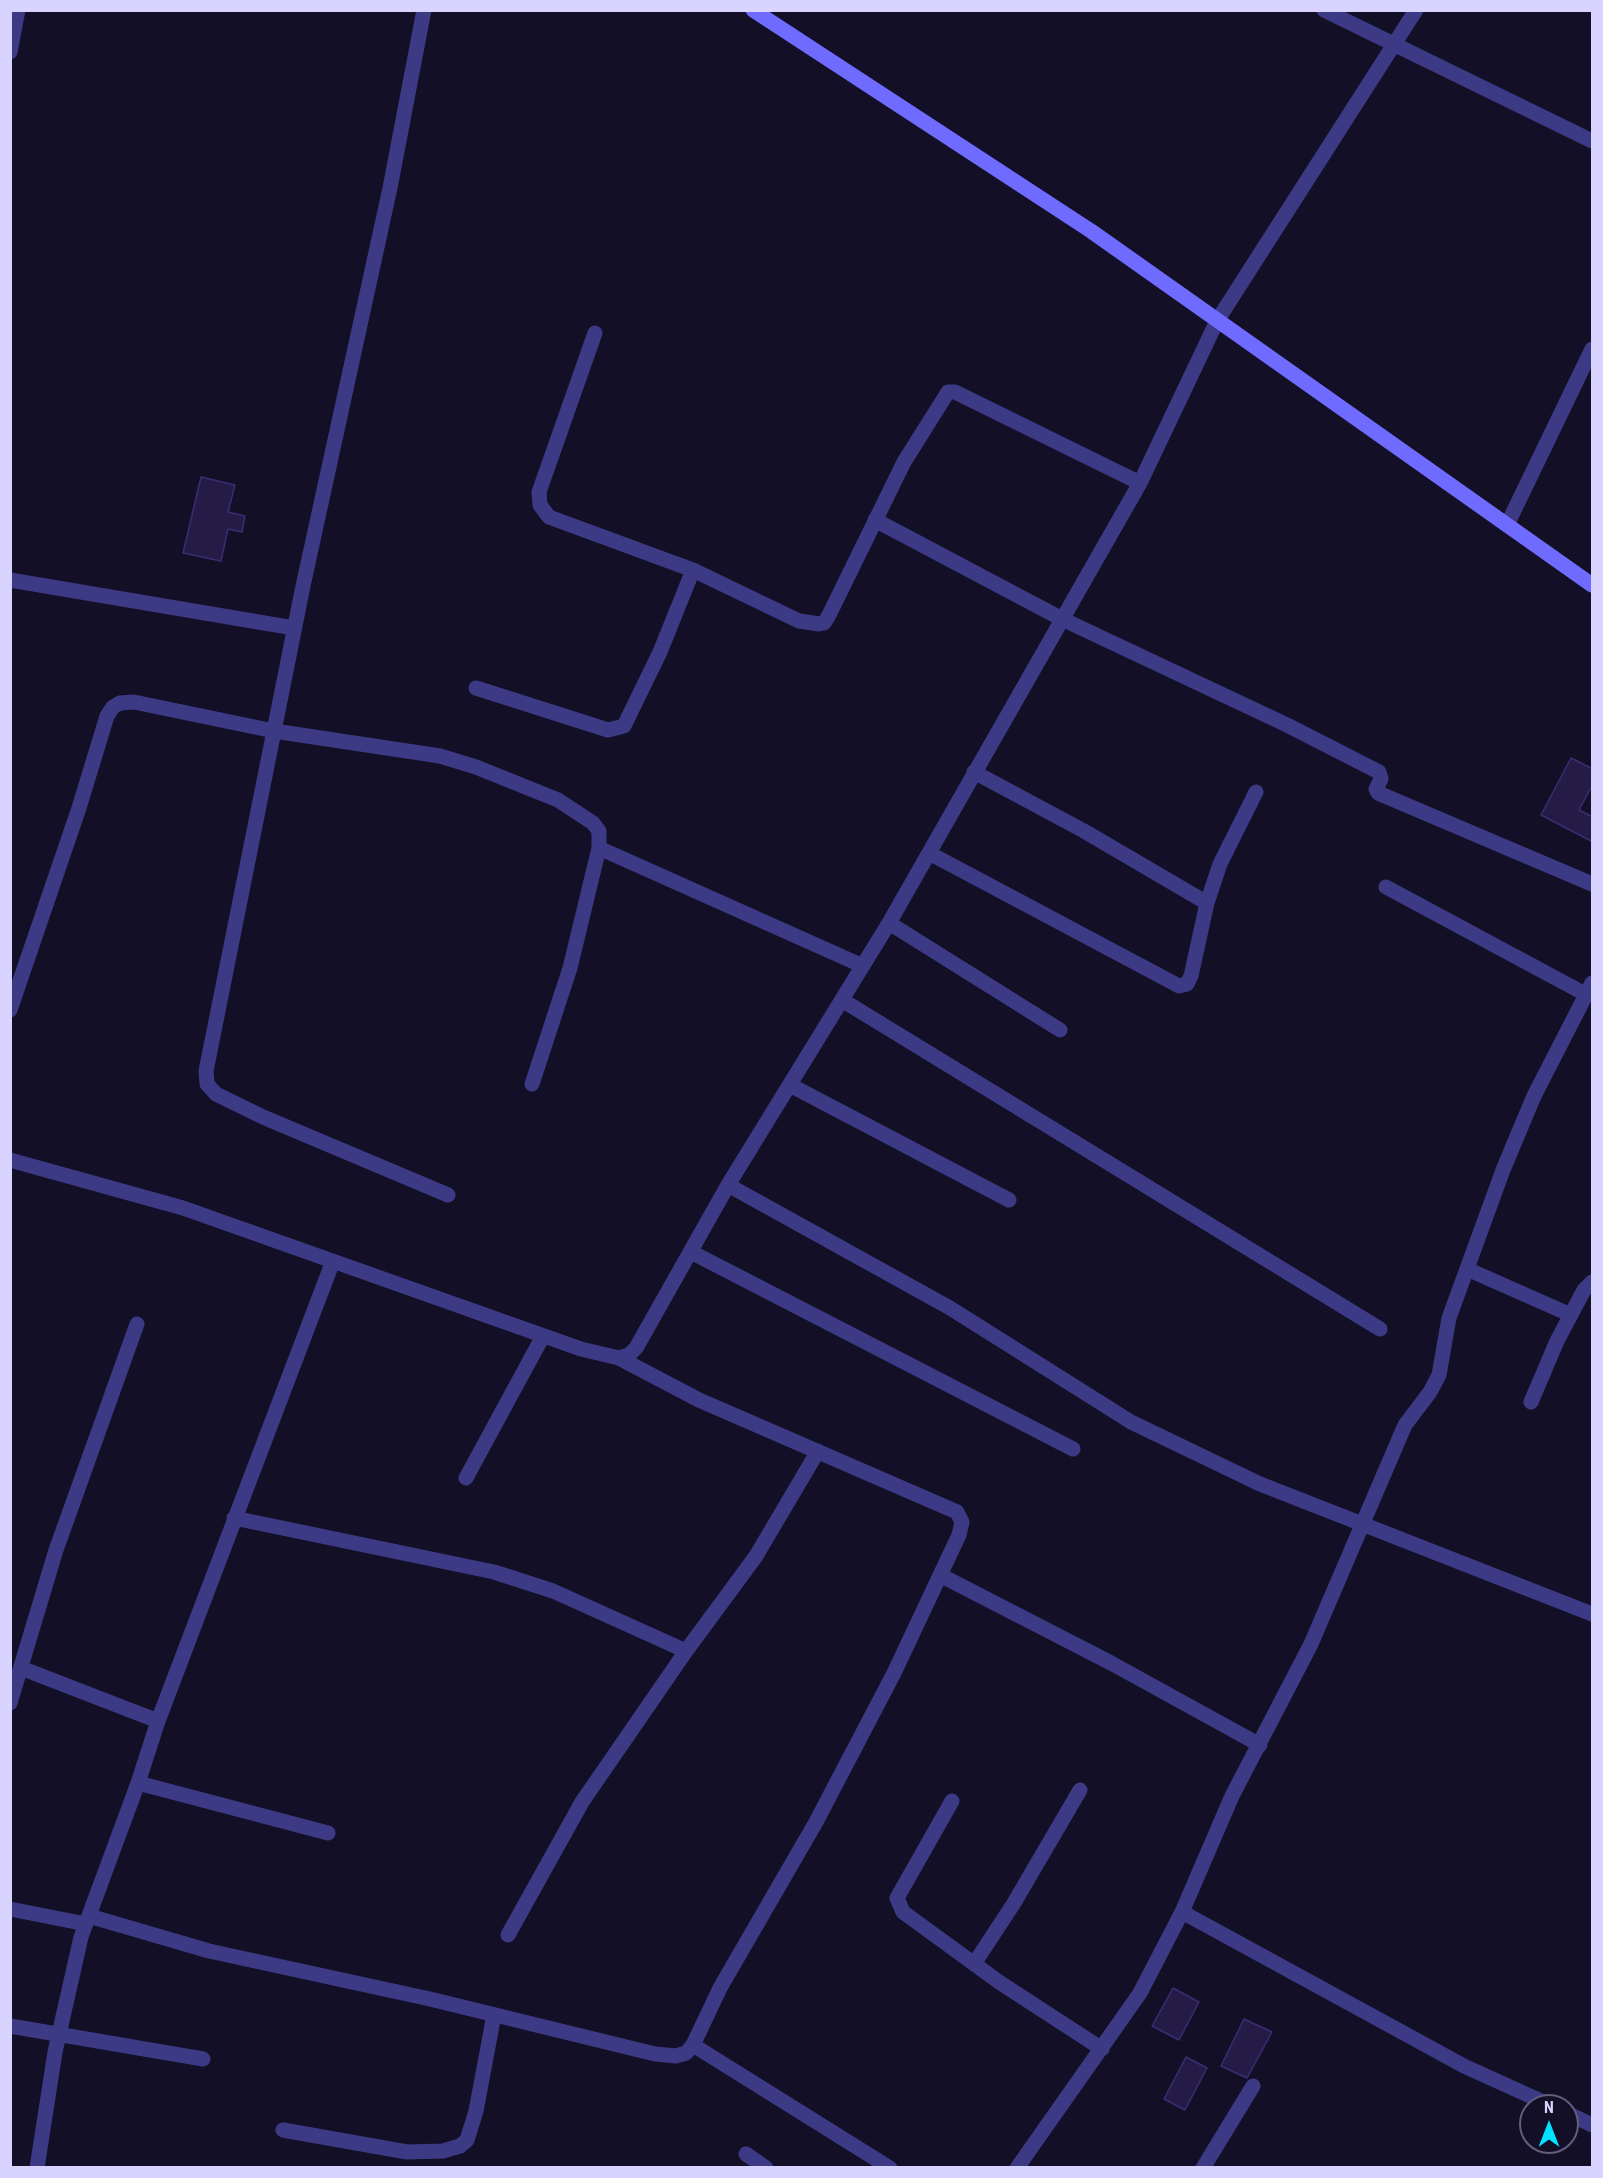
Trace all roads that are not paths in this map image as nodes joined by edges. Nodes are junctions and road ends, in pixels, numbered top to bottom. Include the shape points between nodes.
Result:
1 (18, 10) edge
2 (424, 10) edge
3 (753, 10) edge
4 (1324, 10) edge
5 (1416, 10) edge
6 (1394, 45) junction
7 (10, 52) edge
8 (1593, 141) edge
9 (1217, 321) junction
10 (595, 333) dead end
11 (1593, 349) edge
12 (1140, 483) junction
13 (875, 520) junction
14 (1507, 525) junction
15 (693, 570) junction
16 (10, 580) edge
17 (1593, 585) edge
18 (1062, 619) junction
19 (294, 628) junction
20 (476, 688) dead end
21 (274, 731) junction
22 (975, 772) junction
23 (1256, 792) dead end
24 (599, 848) junction
25 (929, 853) junction
26 (1593, 884) edge
27 (1386, 887) dead end
28 (1207, 903) junction
29 (889, 923) junction
30 (863, 966) junction
31 (1590, 989) edge
32 (842, 1000) junction
33 (10, 1010) edge
34 (1060, 1030) dead end
35 (532, 1084) dead end
36 (790, 1085) junction
37 (10, 1160) edge
38 (728, 1185) junction
39 (448, 1195) dead end
40 (1009, 1200) dead end
41 (691, 1251) junction
42 (333, 1261) junction
43 (1467, 1269) junction
44 (1593, 1282) edge
45 (1571, 1315) junction
46 (137, 1324) dead end
47 (1380, 1329) dead end
48 (543, 1336) junction
49 (619, 1358) junction
50 (1531, 1402) dead end
51 (1073, 1449) dead end
52 (818, 1451) junction
53 (466, 1478) dead end
54 (234, 1518) junction
55 (1363, 1526) junction
56 (940, 1575) junction
57 (1593, 1614) edge
58 (686, 1650) junction
59 (21, 1668) junction
60 (10, 1703) edge
61 (158, 1721) junction
62 (1260, 1745) junction
63 (138, 1783) junction
64 (1080, 1790) dead end
65 (952, 1801) dead end
66 (328, 1833) dead end
67 (10, 1909) edge
68 (1182, 1912) junction
69 (87, 1920) junction
70 (508, 1935) dead end
71 (975, 1964) junction
72 (494, 2015) junction
73 (10, 2026) edge
74 (59, 2033) junction
75 (693, 2045) junction
76 (1102, 2049) junction
77 (203, 2059) dead end
78 (1253, 2086) dead end
79 (1526, 2094) edge
80 (1579, 2119) edge
81 (1593, 2125) edge
82 (283, 2130) dead end
83 (407, 2152) junction
84 (746, 2154) dead end
85 (37, 2168) edge
86 (403, 2168) edge
87 (766, 2168) edge
88 (890, 2168) edge
89 (1017, 2168) edge
90 (1203, 2168) edge

1 - 7 street
2 - 19 street via 390,188
3 - 9 main road via 1091,231
4 - 6 street
5 - 6 street
6 - 8 street
6 - 9 street
9 - 12 street
9 - 14 main road
10 - 15 street via 539,492 540,505 549,517
11 - 14 street
12 - 13 street via 948,392 904,462
12 - 18 street
13 - 15 street via 824,623 799,621
13 - 18 street
14 - 17 main road
15 - 20 street via 624,726 608,730
16 - 19 street
18 - 22 street
18 - 26 street via 1379,772 1381,779 1376,789 1383,796
19 - 21 street
21 - 24 street via 405,749 476,767 581,813 599,831
21 - 33 street via 134,702 113,707
21 - 39 street via 207,1084 216,1094 263,1117
22 - 25 street
22 - 28 street
23 - 28 street via 1220,864
24 - 30 street
24 - 35 street via 570,968
25 - 28 street via 1179,986 1187,984 1191,976
25 - 29 street
27 - 31 street
29 - 30 street
29 - 34 street
30 - 32 street
31 - 43 street via 1534,1096
32 - 36 street
32 - 47 street
36 - 38 street
36 - 40 street
37 - 42 street via 183,1208
38 - 41 street
38 - 55 street via 950,1308 1131,1422 1260,1484
41 - 49 street via 636,1348
41 - 51 street
42 - 48 street
42 - 54 street
43 - 45 street
43 - 55 street via 1449,1318 1439,1375 1405,1425
44 - 45 street via 1584,1290
45 - 50 street
46 - 59 street via 56,1550
48 - 49 street
48 - 53 street
49 - 52 street via 699,1400
52 - 56 street via 957,1512 962,1522 959,1535
52 - 58 street via 756,1556
54 - 58 street via 494,1572 553,1591
54 - 61 street
55 - 57 street
55 - 62 street via 1311,1644
56 - 62 street
56 - 75 street via 894,1673 720,1988
58 - 70 street via 582,1802
59 - 60 street
59 - 61 street
61 - 63 street
62 - 68 street via 1232,1796
63 - 66 street
63 - 69 street
64 - 71 street
65 - 71 street via 897,1903 903,1912
67 - 69 street
68 - 76 street via 1140,1993
68 - 79 street via 1464,2066
69 - 72 street via 209,1952
69 - 74 street
71 - 76 street
72 - 75 street via 655,2054 676,2056
72 - 83 street via 467,2140 443,2151
73 - 74 street
74 - 77 street
74 - 85 street
75 - 88 street
76 - 89 street
78 - 90 street
80 - 81 street
82 - 83 street
83 - 86 street
84 - 87 street

